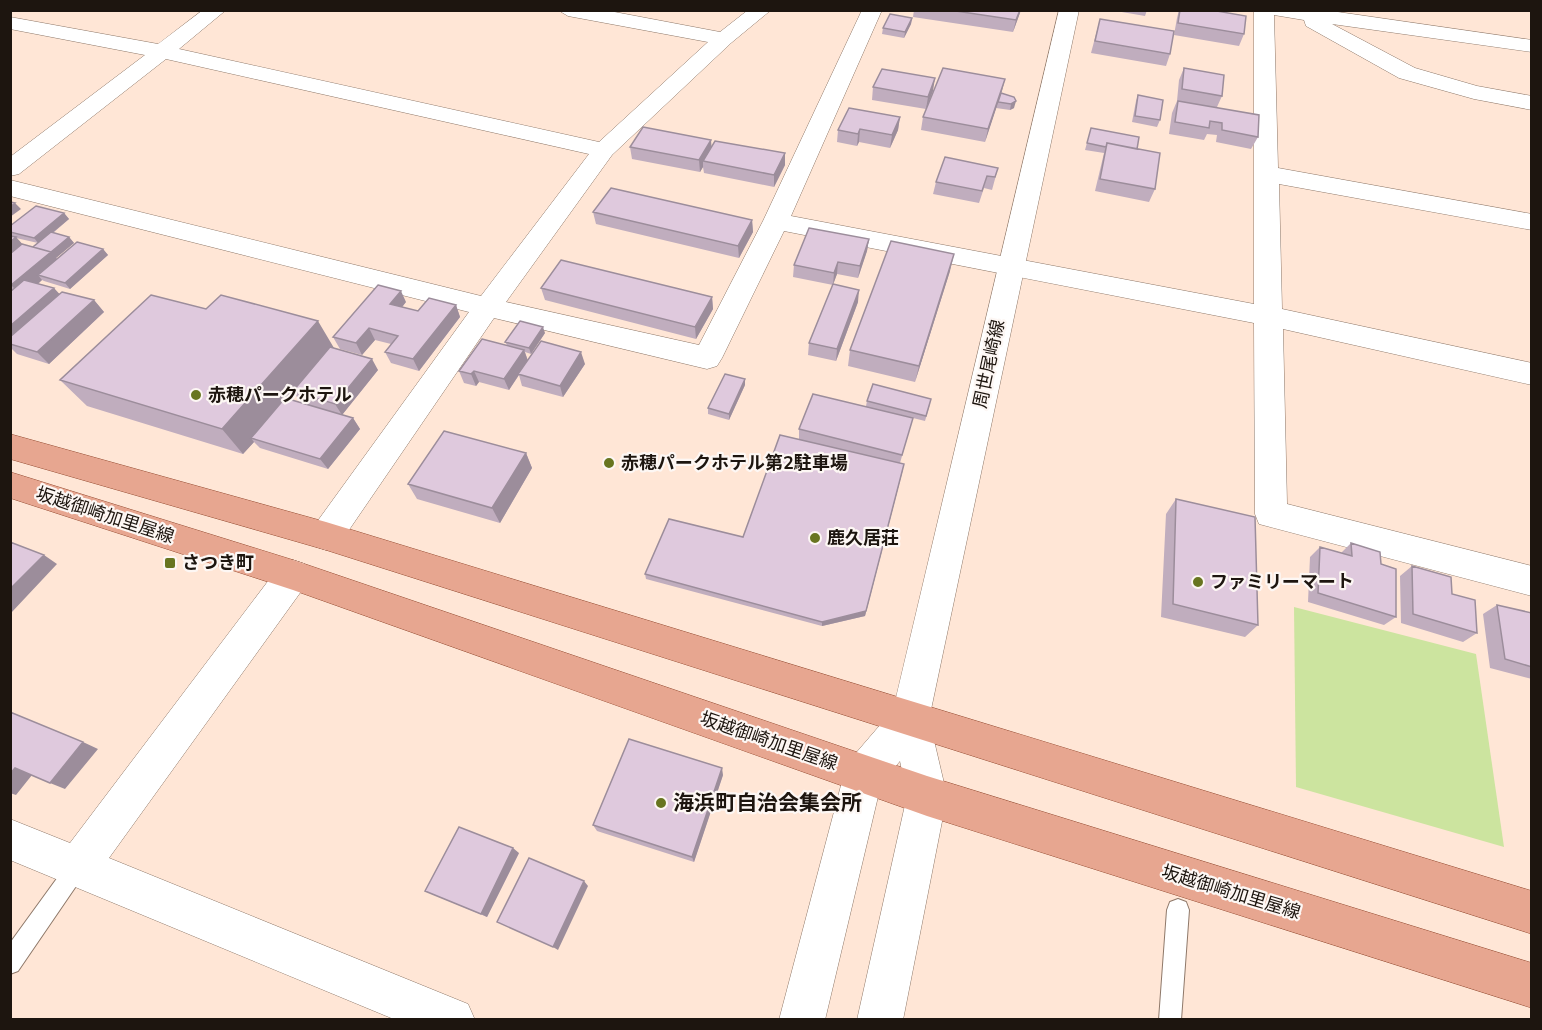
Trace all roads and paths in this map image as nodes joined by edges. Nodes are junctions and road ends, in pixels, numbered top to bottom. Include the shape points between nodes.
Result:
1 (216, 10) edge
2 (568, 10) edge
3 (761, 10) edge
4 (872, 10) edge
5 (1069, 10) edge
6 (1264, 10) edge
7 (1286, 11) edge
8 (10, 23) edge
9 (724, 39) junction
10 (1532, 46) edge
11 (164, 52) junction
12 (1532, 103) edge
13 (604, 150) junction
14 (10, 169) edge
15 (1268, 174) junction
16 (10, 188) edge
17 (776, 221) junction
18 (1532, 222) edge
19 (1010, 268) junction
20 (487, 307) junction
21 (1267, 316) junction
22 (1532, 374) edge
23 (10, 446) edge
24 (10, 484) edge
25 (326, 536) junction
26 (293, 575) junction
27 (1532, 581) edge
28 (910, 719) junction
29 (864, 774) junction
30 (927, 796) junction
31 (10, 840) edge
32 (78, 866) junction
33 (1178, 910) dead end
34 (1532, 913) edge
35 (10, 963) edge
36 (1532, 986) edge
37 (452, 1020) edge
38 (802, 1020) edge
39 (880, 1020) edge
40 (1170, 1020) edge

1 - 11 street
2 - 9 street
3 - 9 street
4 - 17 street
5 - 19 street, 周世尾崎線
6 - 15 street
7 - 10 street
7 - 12 street via 1407,73
8 - 11 street
9 - 13 street
11 - 13 street
11 - 14 street
13 - 20 street
15 - 18 street
15 - 21 street
16 - 20 street
17 - 19 street
17 - 20 street via 707,358
19 - 21 street
19 - 28 street, 周世尾崎線
20 - 25 street
21 - 22 street
21 - 27 street via 1271,514
23 - 25 main road
24 - 26 main road, 坂越御崎加里屋線
25 - 28 main road
26 - 29 main road, 坂越御崎加里屋線
26 - 32 street
28 - 29 street, 周世尾崎線
28 - 30 street, 周世尾崎線
28 - 34 main road
29 - 30 main road, 坂越御崎加里屋線
29 - 38 street
30 - 36 main road, 坂越御崎加里屋線
30 - 39 street
31 - 32 street
32 - 35 lane
32 - 37 street
33 - 40 lane

